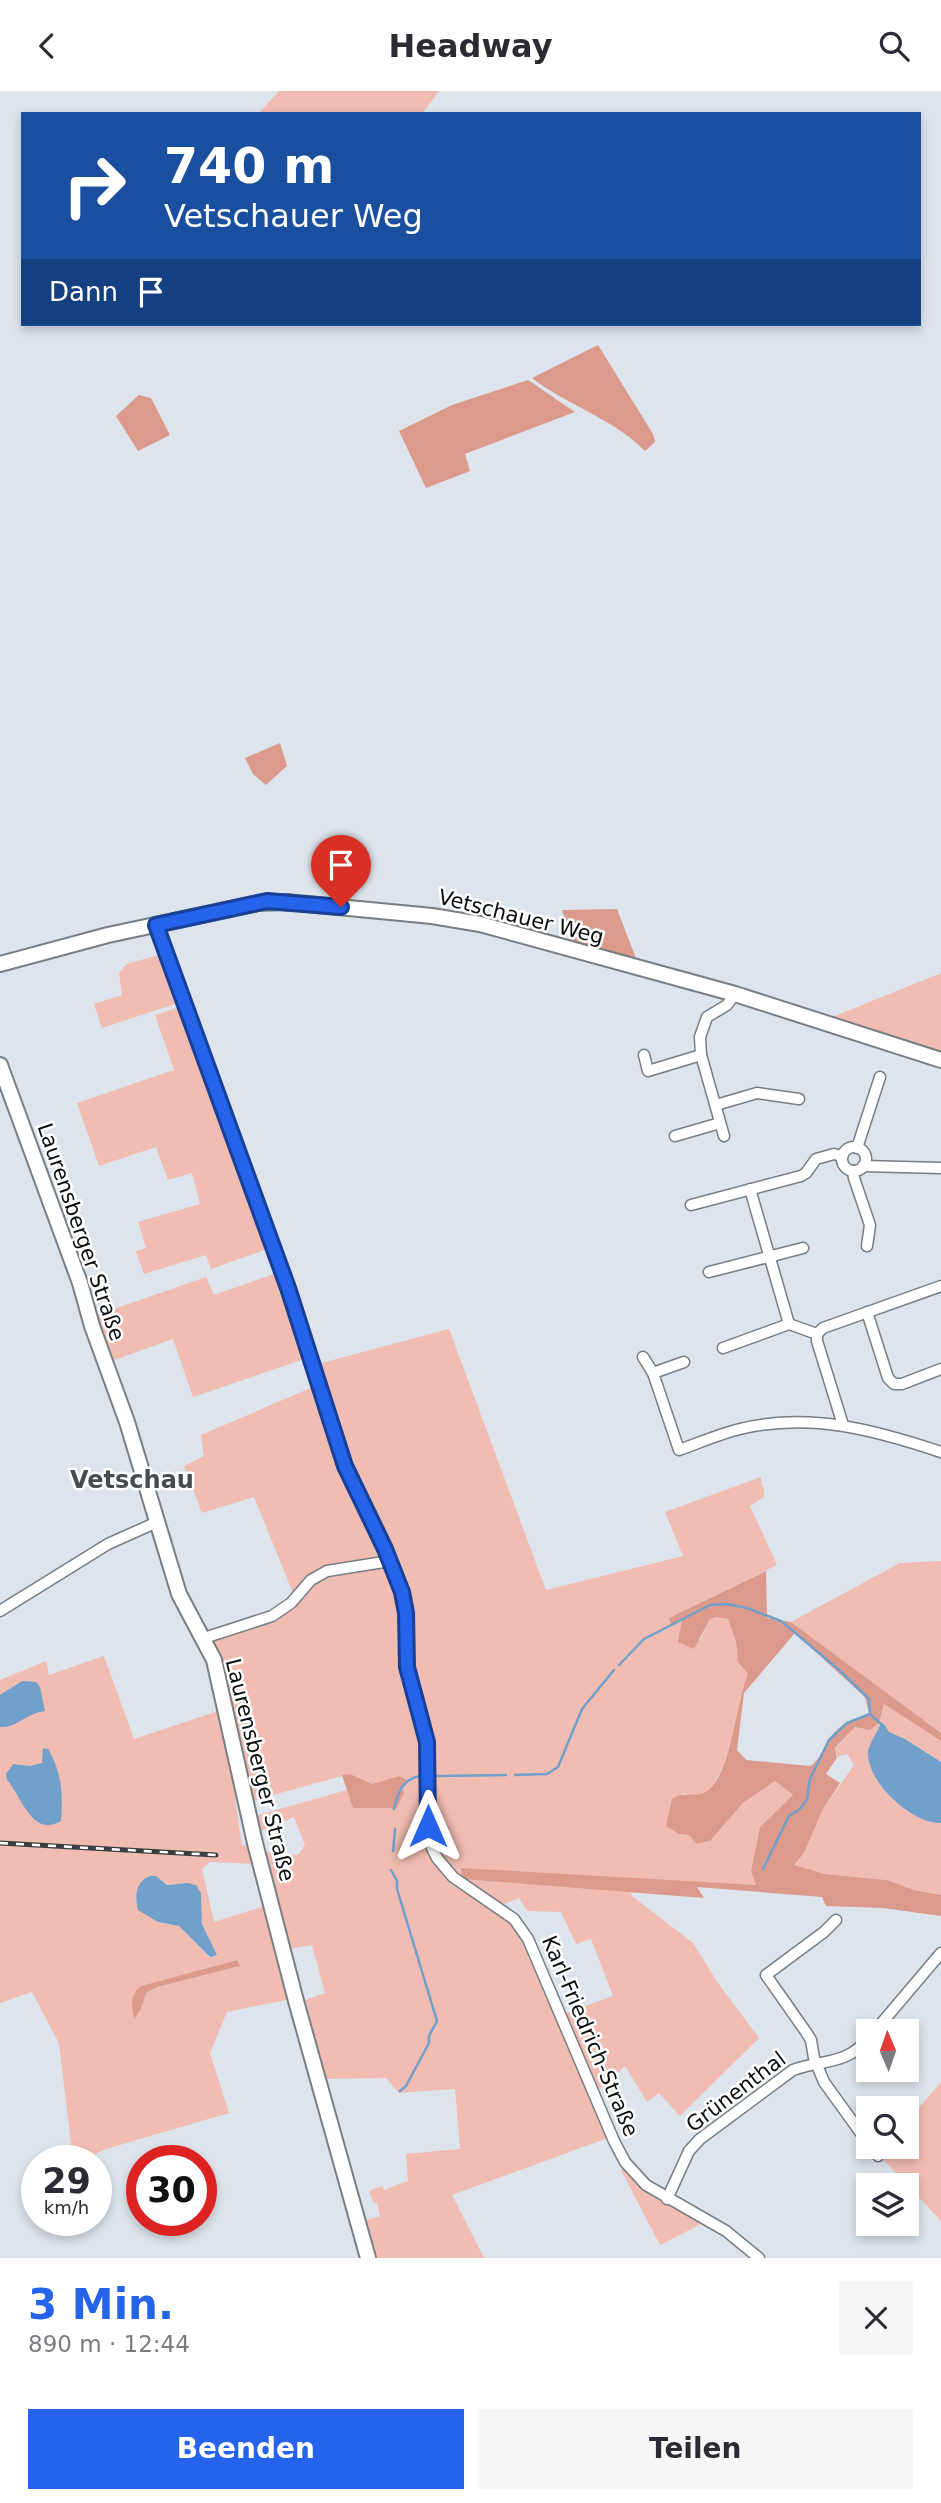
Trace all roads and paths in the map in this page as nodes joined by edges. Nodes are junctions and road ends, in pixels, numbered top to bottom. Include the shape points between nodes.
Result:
1 (156, 925) junction
2 (0, 964) edge
3 (736, 994) junction
4 (644, 1055) dead end
5 (701, 1055) junction
6 (941, 1060) edge
7 (0, 1065) edge
8 (880, 1077) dead end
9 (799, 1099) dead end
10 (716, 1105) junction
11 (720, 1123) junction
12 (676, 1136) dead end
13 (724, 1136) dead end
14 (858, 1147) junction
15 (842, 1156) junction
16 (858, 1168) junction
17 (941, 1168) edge
18 (750, 1189) junction
19 (691, 1205) dead end
20 (867, 1246) dead end
21 (803, 1248) dead end
22 (769, 1258) junction
23 (709, 1272) dead end
24 (941, 1286) edge
25 (867, 1312) junction
26 (789, 1324) junction
27 (817, 1334) junction
28 (723, 1348) dead end
29 (643, 1357) dead end
30 (684, 1362) dead end
31 (941, 1369) edge
32 (653, 1373) junction
33 (843, 1425) junction
34 (941, 1452) edge
35 (155, 1523) junction
36 (390, 1561) junction
37 (0, 1611) edge
38 (201, 1639) junction
39 (836, 1920) dead end
40 (941, 1953) edge
41 (885, 2019) edge
42 (856, 2050) edge
43 (816, 2064) junction
44 (856, 2127) edge
45 (667, 2199) junction
46 (368, 2258) edge
47 (759, 2258) edge

1 - 2 street, Vetschauer Weg
1 - 3 street, Vetschauer Weg via 267,901 432,916
1 - 36 street, Karl-Friedrich-Straße via 288,1288 345,1466
3 - 5 street via 707,1017 700,1037
3 - 6 street, Vetschauer Weg
4 - 5 street via 648,1070
5 - 10 street
7 - 35 street, Laurensberger Straße via 76,1271
8 - 14 street
9 - 10 street via 757,1093
10 - 11 street
11 - 12 street
11 - 13 street
14 - 15 street via 848,1148
14 - 16 street via 865,1156
15 - 16 street via 844,1167
15 - 18 street via 817,1159 801,1176
16 - 17 street
16 - 20 street via 853,1178 870,1225
18 - 19 street
18 - 22 street
21 - 22 street
22 - 23 street
22 - 26 street
24 - 25 street
25 - 27 street
25 - 31 street via 888,1378 894,1384
26 - 27 street
26 - 28 street
27 - 33 street
29 - 32 street
30 - 32 street
32 - 33 street via 679,1450 765,1424 805,1421
33 - 34 street
35 - 37 street via 108,1543
35 - 38 street, Laurensberger Straße via 178,1594
36 - 38 street via 327,1571 272,1616
36 - 45 street, Karl-Friedrich-Straße via 405,1604 407,1667 427,1742 432,1848 453,1877 514,1919 528,1939 625,2162
38 - 46 street, Laurensberger Straße via 214,1660 293,1989
39 - 43 street, Grünenthal via 766,1975 807,2032
40 - 41 street
42 - 43 street, Grünenthal via 836,2061
43 - 44 street, Grünenthal
43 - 45 street, Grünenthal via 785,2075 700,2139 689,2151
45 - 47 street, Karl-Friedrich-Straße via 726,2231

